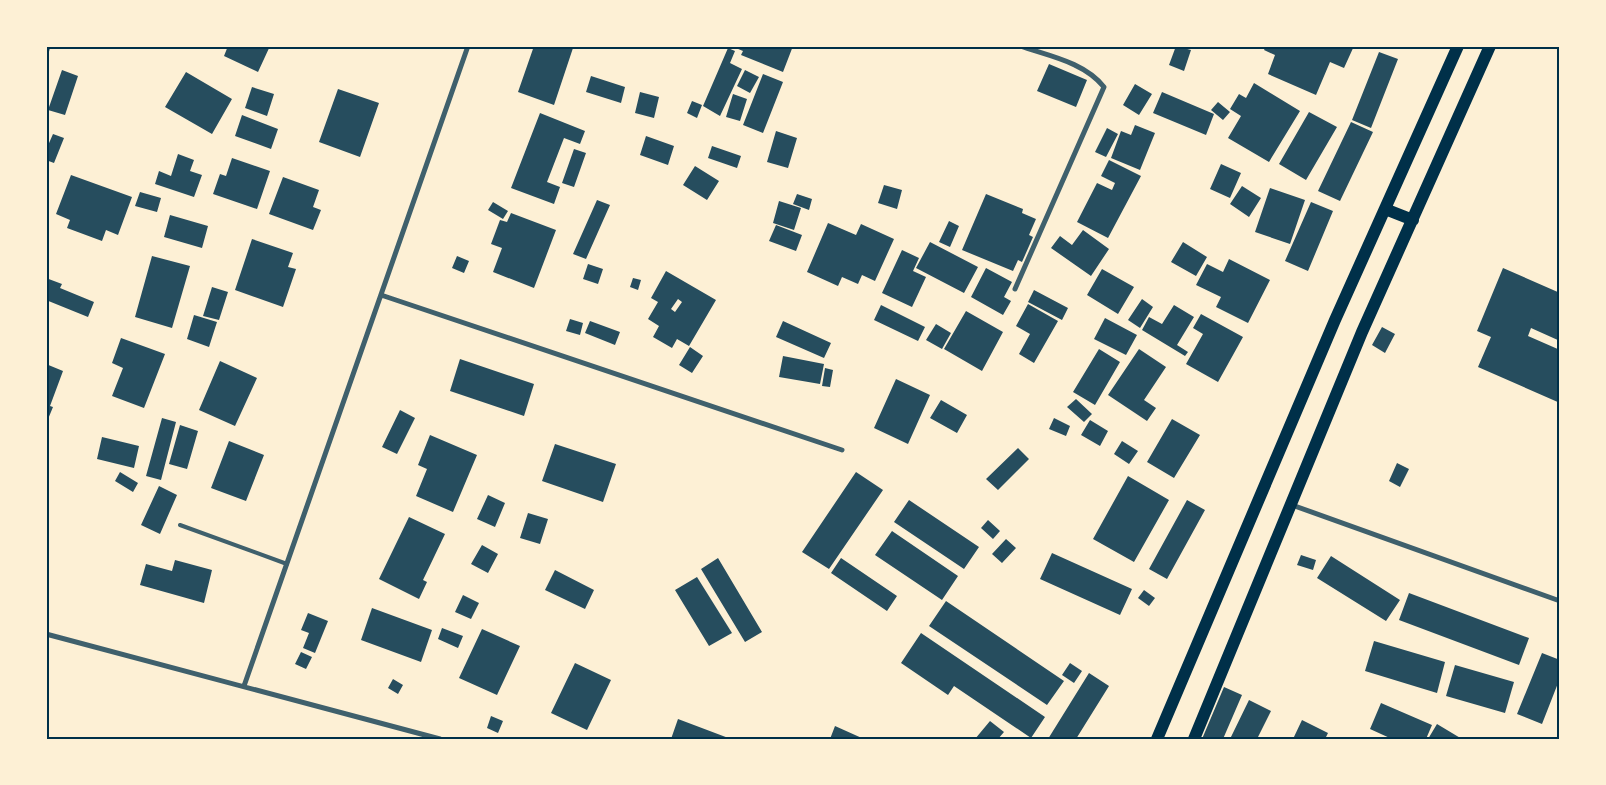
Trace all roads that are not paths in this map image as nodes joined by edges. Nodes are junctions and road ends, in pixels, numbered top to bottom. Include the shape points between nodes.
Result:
1 (48, 46) edge
2 (468, 46) edge
3 (1020, 46) edge
4 (1458, 46) edge
5 (1490, 46) edge
6 (46, 53) edge
7 (1385, 208) junction
8 (1413, 220) junction
9 (1015, 289) dead end
10 (381, 295) junction
11 (842, 450) dead end
12 (1291, 505) junction
13 (180, 525) dead end
14 (287, 564) junction
15 (1560, 601) edge
16 (46, 634) edge
17 (244, 686) junction
18 (440, 739) edge
19 (1157, 739) edge
20 (1194, 739) edge

1 - 6 street
2 - 10 street
3 - 9 street via 1082,67 1104,87
4 - 7 main road
5 - 8 main road
7 - 8 main road
7 - 19 main road
8 - 12 main road via 1362,332
10 - 11 street
10 - 14 street
12 - 15 street
12 - 20 main road
13 - 14 lane
14 - 17 street
16 - 17 street
17 - 18 street

